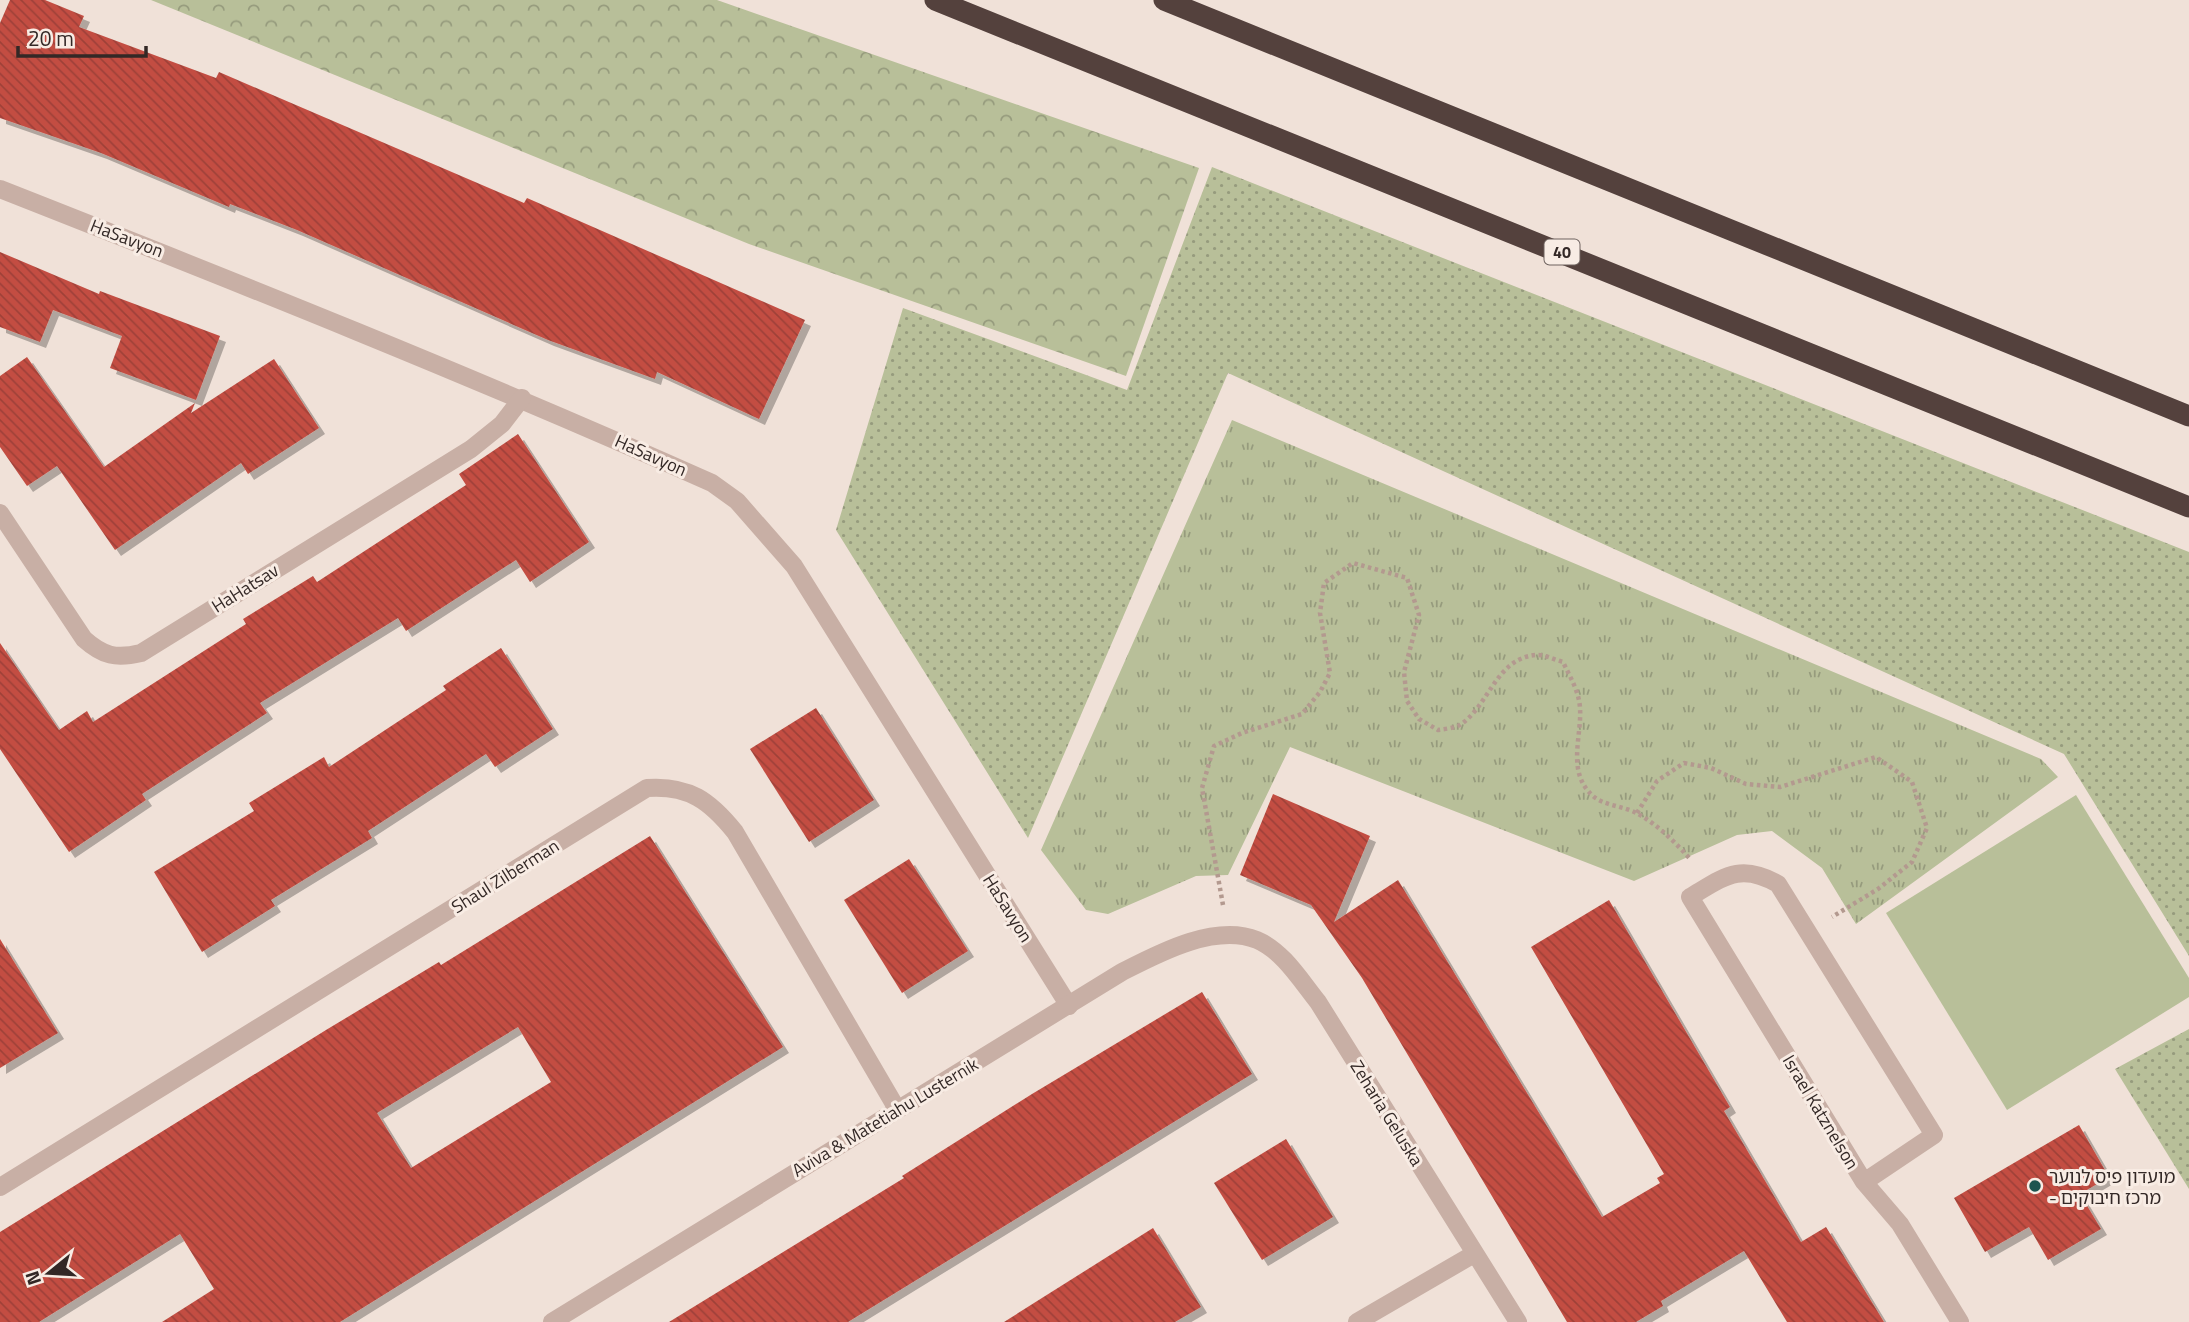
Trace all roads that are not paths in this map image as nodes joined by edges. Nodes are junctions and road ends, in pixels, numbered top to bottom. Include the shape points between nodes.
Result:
1 (935, 0) edge
2 (1164, 0) edge
3 (0, 189) edge
4 (522, 398) junction
5 (2189, 416) edge
6 (2189, 507) edge
7 (0, 513) edge
8 (1228, 935) joint
9 (1069, 1006) junction
10 (897, 1109) junction
11 (1864, 1182) junction
12 (0, 1187) edge
13 (1474, 1254) junction
14 (552, 1322) edge
15 (1357, 1322) edge
16 (1518, 1322) edge
17 (1960, 1322) edge

1 - 6 highway, 40
2 - 5 highway
3 - 4 street, HaSavyon
4 - 7 street, HaHatsav via 502,424 471,449 141,653 119,658 99,652 84,639
4 - 9 street, HaSavyon via 712,482 769,536 794,566
8 - 9 street, Aviva & Matetiahu Lusternik via 1156,955
8 - 13 street, Zeharia Geluska via 1257,941 1288,964 1318,1002
9 - 10 street, Aviva & Matetiahu Lusternik
10 - 12 street, Shaul Zilberman via 735,832 714,807 692,794 671,786 648,788
10 - 14 street, Aviva & Matetiahu Lusternik
11 - 11 street, Israel Katznelson via 1690,897 1732,873 1759,873 1778,884 1934,1135
11 - 17 street, Israel Katznelson via 1900,1224
13 - 15 street
13 - 16 street, Zeharia Geluska

